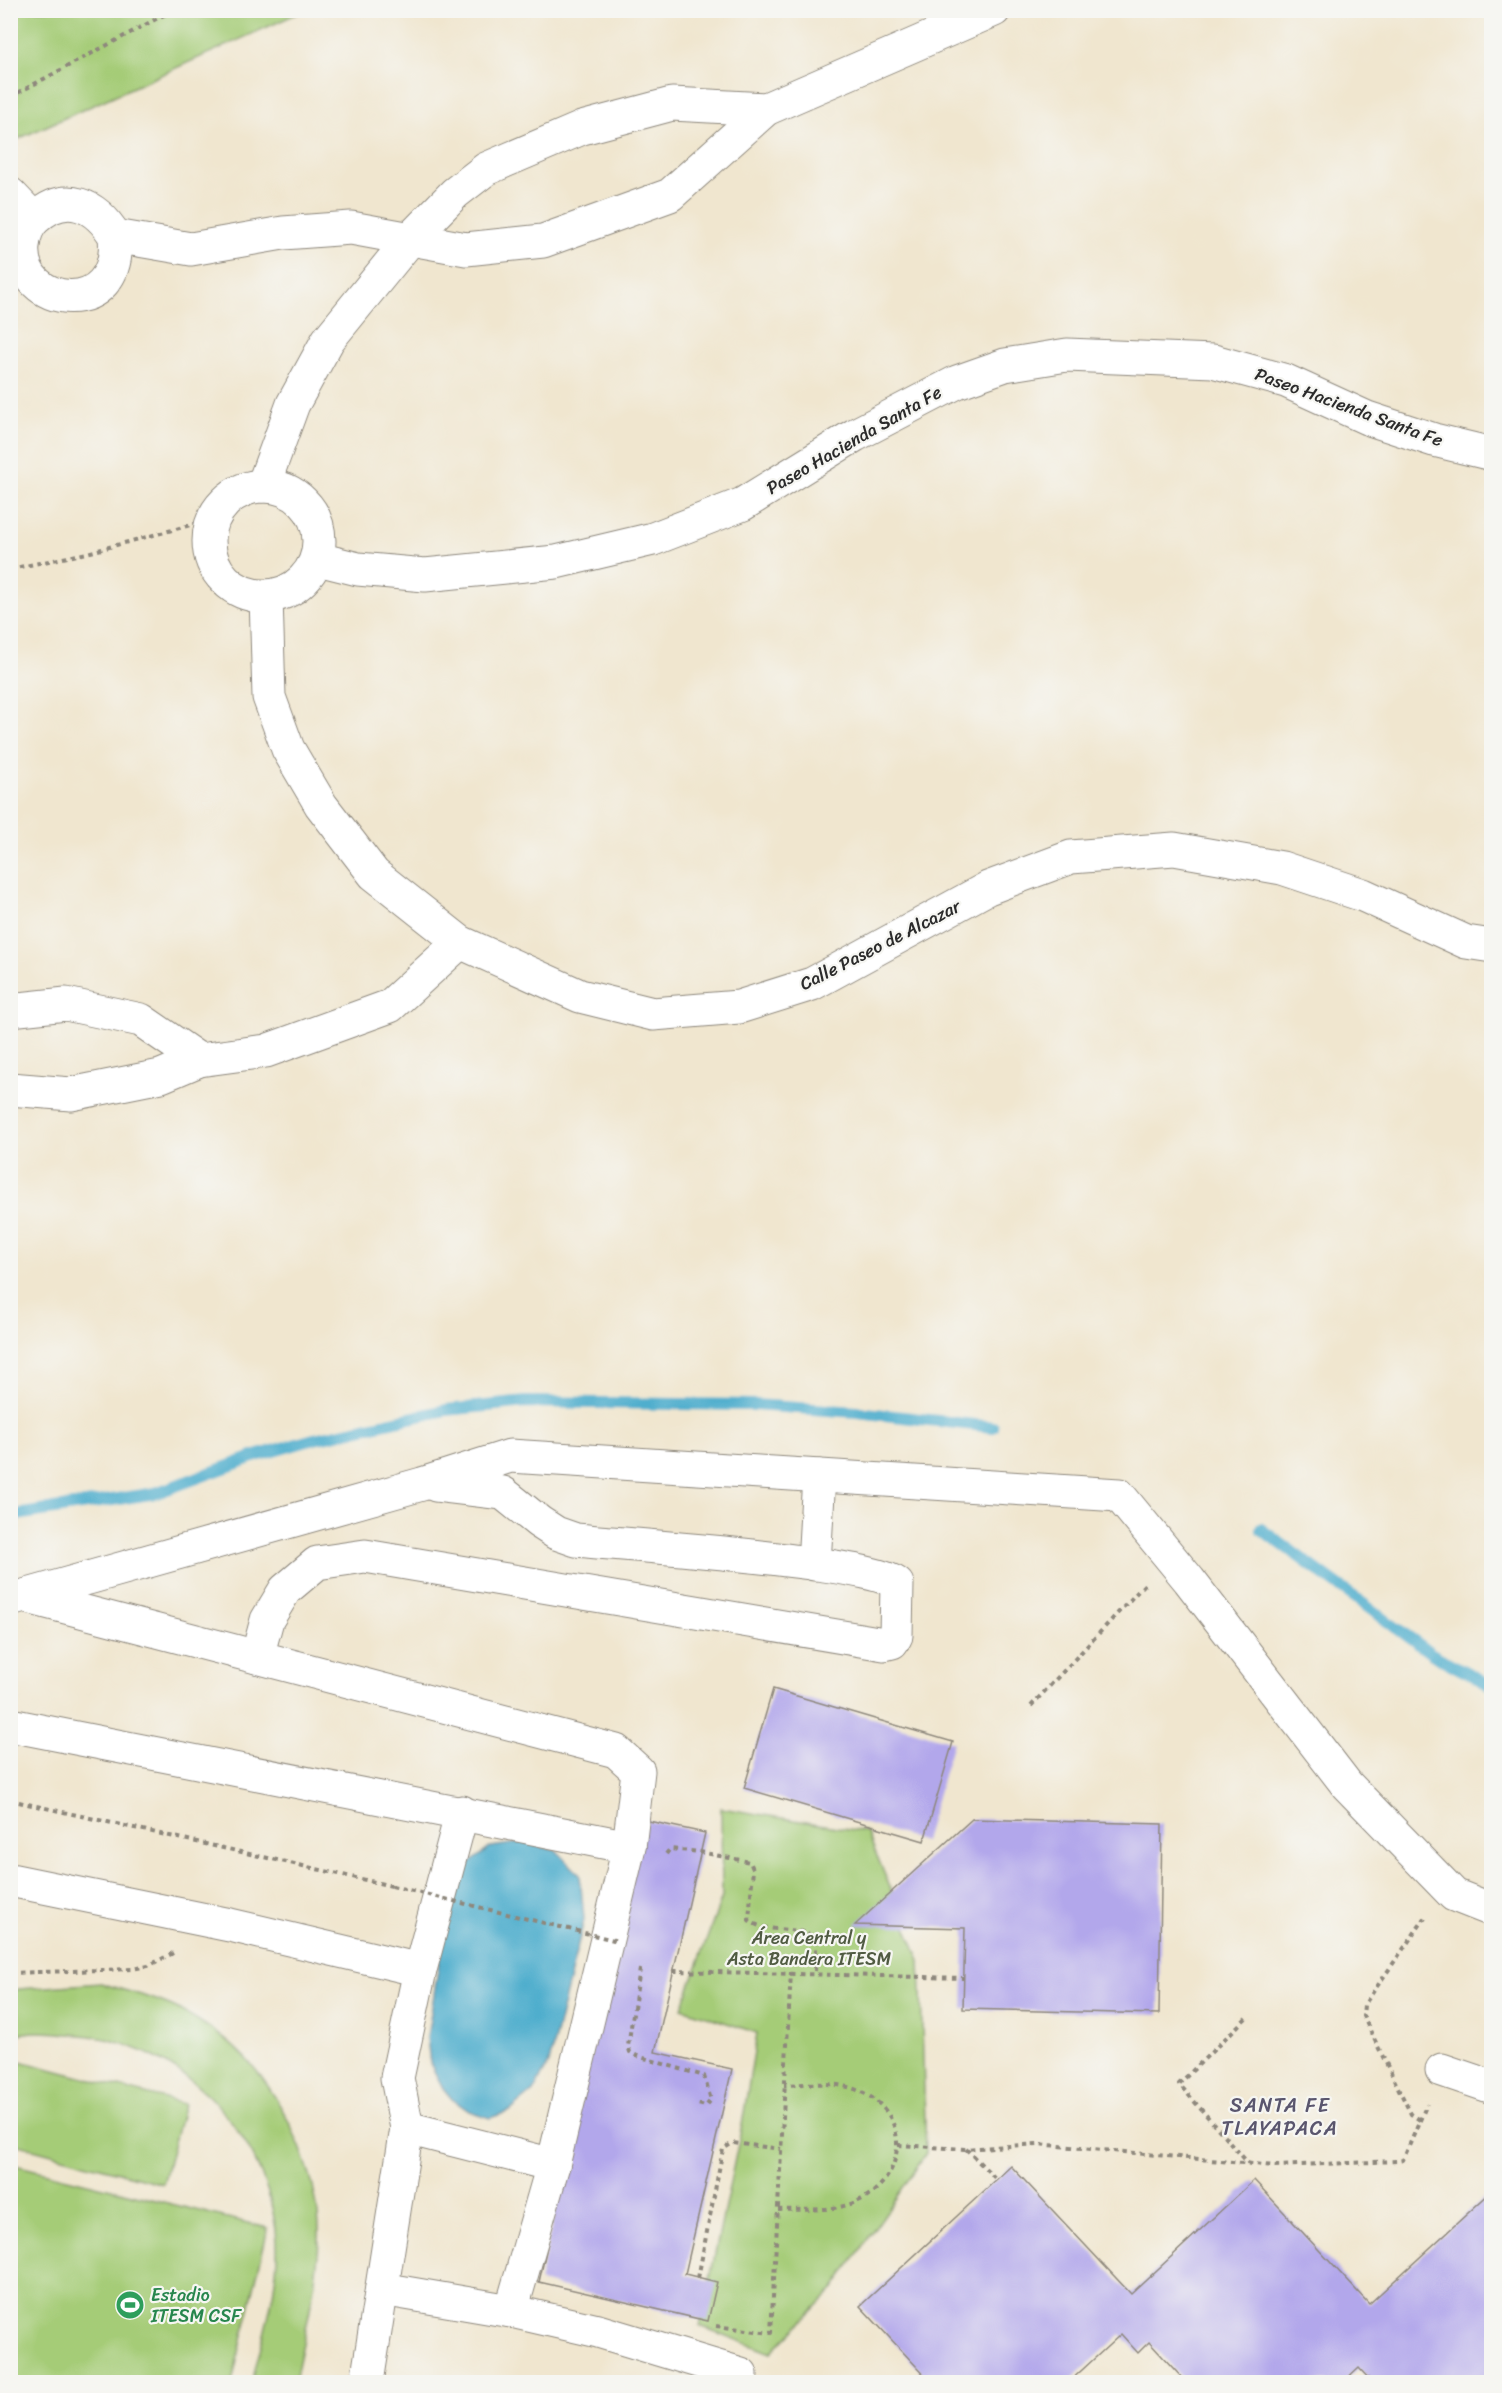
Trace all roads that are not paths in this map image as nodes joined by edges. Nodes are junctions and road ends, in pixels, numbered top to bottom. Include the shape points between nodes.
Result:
1 (994, 10) edge
2 (766, 109) junction
3 (10, 194) edge
4 (34, 219) junction
5 (115, 236) junction
6 (411, 238) junction
7 (1491, 454) edge
8 (263, 486) junction
9 (318, 559) junction
10 (266, 597) junction
11 (460, 942) junction
12 (1491, 946) edge
13 (10, 1010) edge
14 (199, 1060) junction
15 (10, 1089) edge
16 (819, 1476) junction
17 (422, 1484) junction
18 (814, 1564) junction
19 (16, 1598) edge
20 (257, 1657) junction
21 (10, 1725) edge
22 (462, 1812) junction
23 (629, 1847) junction
24 (10, 1880) edge
25 (1491, 1910) edge
26 (420, 1970) junction
27 (1442, 2070) dead end
28 (1491, 2087) edge
29 (407, 2128) junction
30 (553, 2165) junction
31 (382, 2289) junction
32 (511, 2311) junction
33 (367, 2382) edge
34 (740, 2382) edge

1 - 2 street
2 - 6 street via 672,104 582,128 486,169 455,193
2 - 6 street via 670,195 543,241 466,249
3 - 4 street
4 - 5 street via 47,209 76,203 92,208 105,219
4 - 5 street via 22,253 27,269 48,292 65,297 81,296 103,284 117,255
5 - 6 street via 191,249 283,233 351,228
6 - 8 street via 328,340 293,404
7 - 9 street, Paseo Hacienda Santa Fe via 1367,418 1287,381 1213,361 1067,356 1005,365 957,382 855,435 743,504 653,539 556,562 425,575 358,569
8 - 9 street via 284,489 302,500 315,518 320,537
8 - 10 street via 242,490 225,502 213,519 208,541 213,563 225,581 244,593
9 - 10 street via 307,578 288,592
10 - 11 street, Calle Paseo de Alcazar via 269,698 288,749 321,805 374,874
11 - 12 street, Calle Paseo de Alcazar via 580,996 652,1014 739,1007 812,984 988,888 1071,857 1174,849 1282,868 1363,895 1466,942
11 - 14 street via 390,1006 266,1051
13 - 14 street via 66,1004 141,1020
14 - 15 street via 161,1076 71,1094
16 - 17 street via 510,1456
16 - 18 street
16 - 25 street via 1119,1496 1347,1785 1454,1896
17 - 18 street via 503,1493 556,1533 576,1540
17 - 19 street
18 - 20 street via 885,1576 897,1584 896,1636 892,1641 884,1644 365,1556 317,1563 285,1590 267,1620
19 - 20 street
20 - 23 street via 616,1751 638,1771
21 - 22 street
22 - 23 street
22 - 26 street
23 - 30 street
24 - 26 street via 230,1925
26 - 29 street via 397,2078
27 - 28 street
29 - 30 street
29 - 31 street
30 - 32 street
31 - 32 street
31 - 33 street
32 - 34 street via 598,2331 703,2362 741,2374

